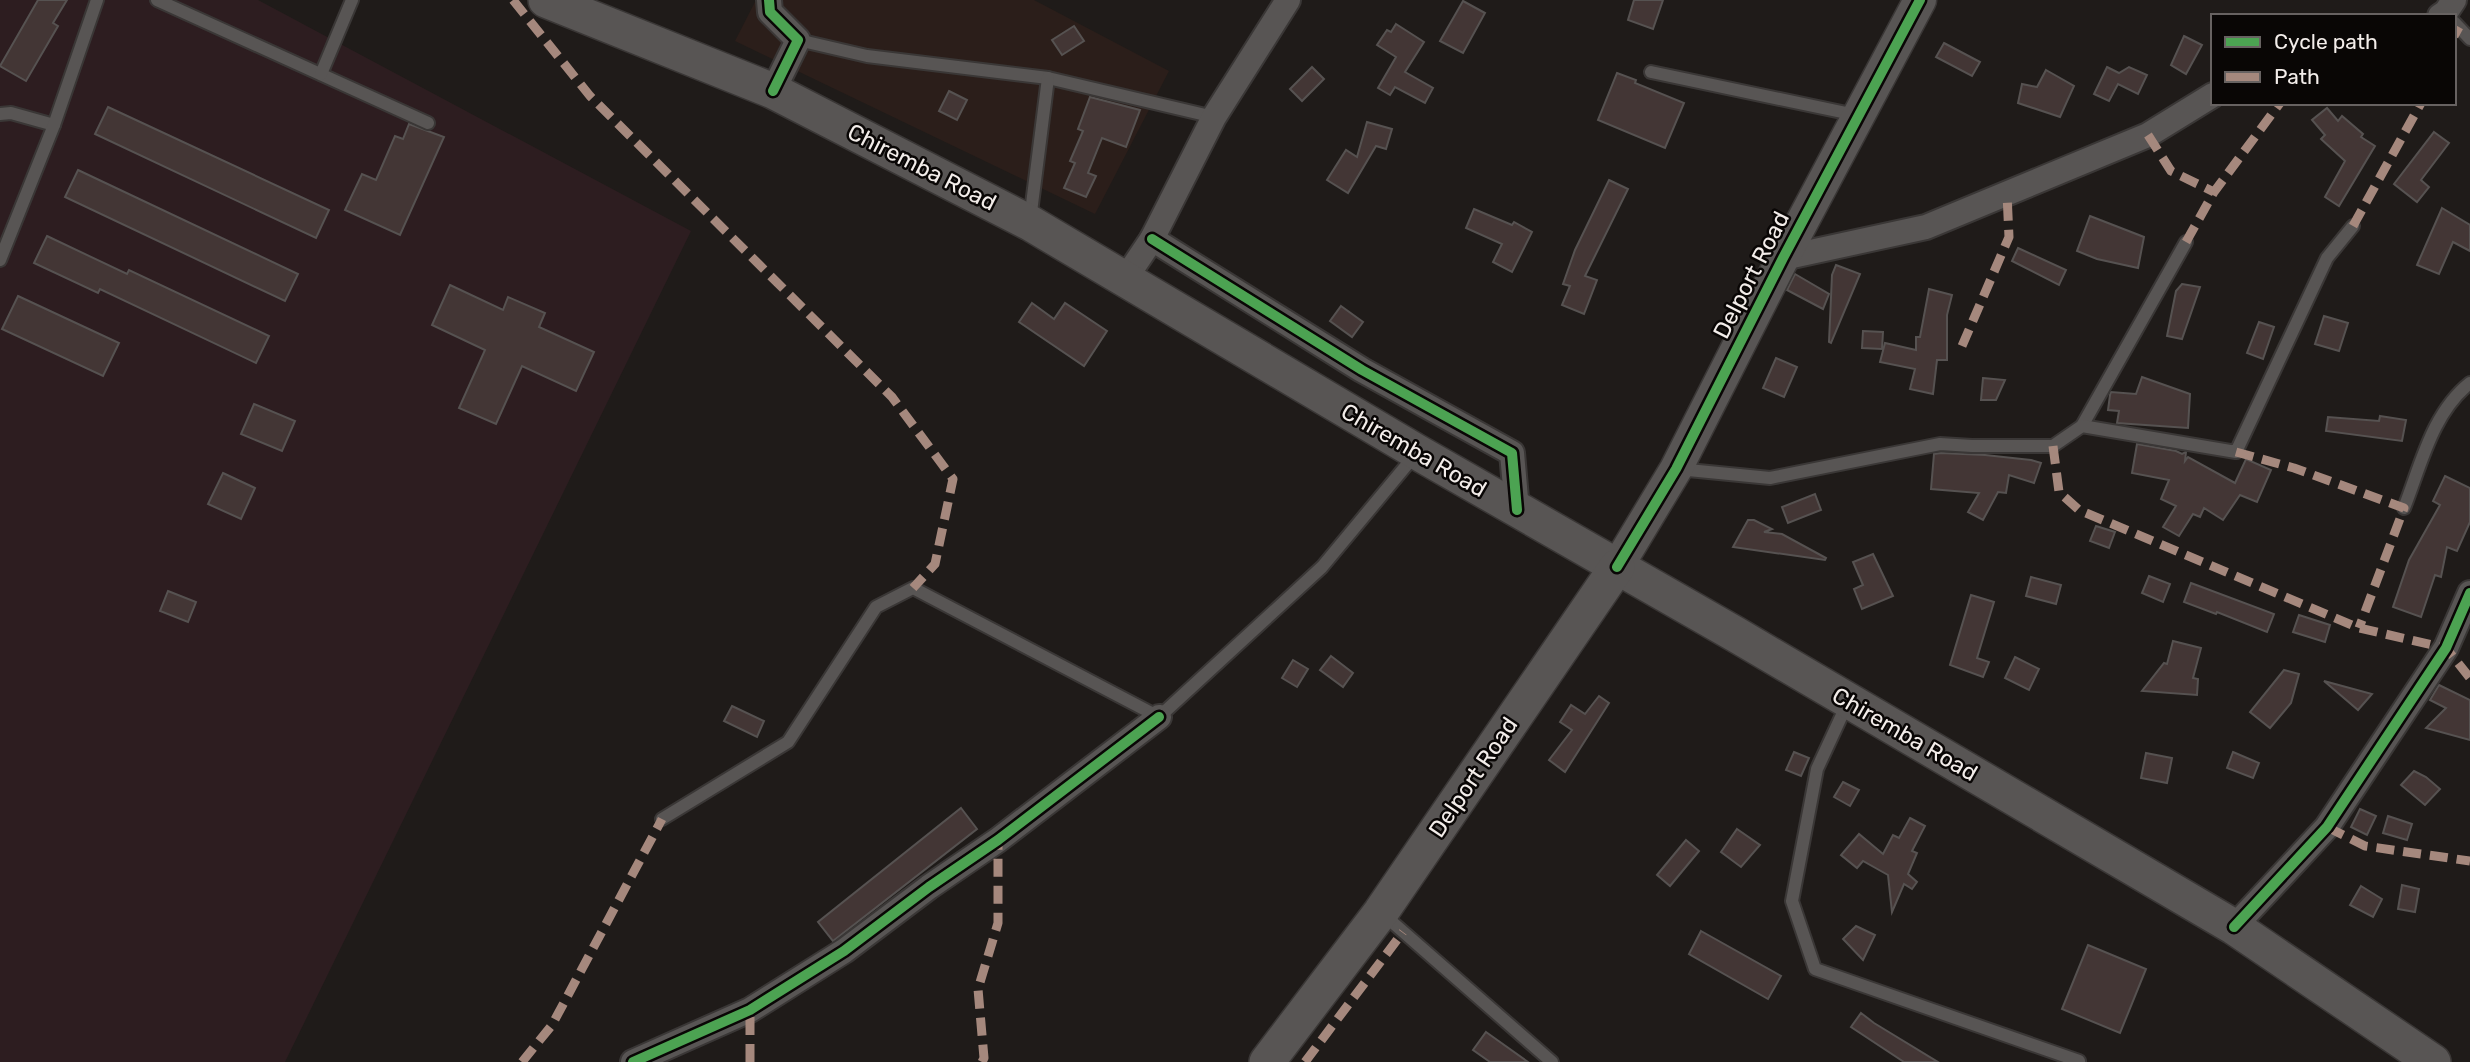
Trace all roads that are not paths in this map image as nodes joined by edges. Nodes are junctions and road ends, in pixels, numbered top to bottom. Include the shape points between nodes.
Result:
1 (97, 0) edge
2 (157, 0) edge
3 (352, 0) edge
4 (546, 0) edge
5 (769, 0) edge
6 (1288, 0) edge
7 (1920, 0) edge
8 (2456, 22) edge
9 (2470, 39) edge
10 (799, 40) junction
11 (1651, 72) dead end
12 (321, 74) junction
13 (1048, 78) junction
14 (773, 90) junction
15 (2211, 96) edge
16 (0, 114) edge
17 (1858, 116) junction
18 (1214, 117) junction
19 (428, 123) dead end
20 (54, 125) junction
21 (1030, 223) junction
22 (2354, 226) dead end
23 (1152, 239) junction
24 (2186, 242) dead end
25 (1783, 258) junction
26 (0, 260) edge
27 (1125, 279) junction
28 (2470, 383) edge
29 (2082, 426) junction
30 (1417, 452) junction
31 (1676, 469) junction
32 (2404, 508) dead end
33 (1517, 510) junction
34 (1616, 567) junction
35 (2470, 593) edge
36 (1849, 701) junction
37 (1159, 717) junction
38 (662, 819) dead end
39 (1381, 912) junction
40 (2234, 927) junction
41 (2080, 1061) edge
42 (633, 1062) edge
43 (1267, 1062) edge
44 (1552, 1062) edge
45 (2433, 1062) edge

1 - 20 lane
2 - 12 lane
3 - 12 lane
4 - 14 main road, Chiremba Road
5 - 10 street via 769,12
6 - 18 street
7 - 17 street, Delport Road
8 - 9 lane
10 - 13 lane via 867,57
10 - 14 street
11 - 17 lane
12 - 19 lane
13 - 18 lane
13 - 21 lane
14 - 21 main road, Chiremba Road
15 - 25 street via 2148,135 1926,227
16 - 20 lane
17 - 25 street, Delport Road
18 - 23 street
20 - 26 lane
21 - 27 main road, Chiremba Road
22 - 29 lane via 2327,258 2236,452
23 - 27 street
23 - 33 street via 1362,370 1512,453
24 - 29 lane
25 - 31 street, Delport Road
27 - 30 main road, Chiremba Road
28 - 32 lane via 2442,412
29 - 31 lane via 2053,446 1940,444 1770,478
30 - 33 main road, Chiremba Road
30 - 37 lane via 1322,567
31 - 34 street, Delport Road
33 - 34 main road, Chiremba Road
34 - 36 main road, Chiremba Road
34 - 39 main road, Delport Road
35 - 40 street via 2446,648 2327,827
36 - 40 main road, Chiremba Road
36 - 41 lane via 1817,769 1792,901 1815,969
37 - 38 lane via 913,588 876,607 788,742
37 - 42 street via 844,951 750,1010
39 - 43 main road, Delport Road
39 - 44 lane
40 - 45 main road, Chiremba Road

